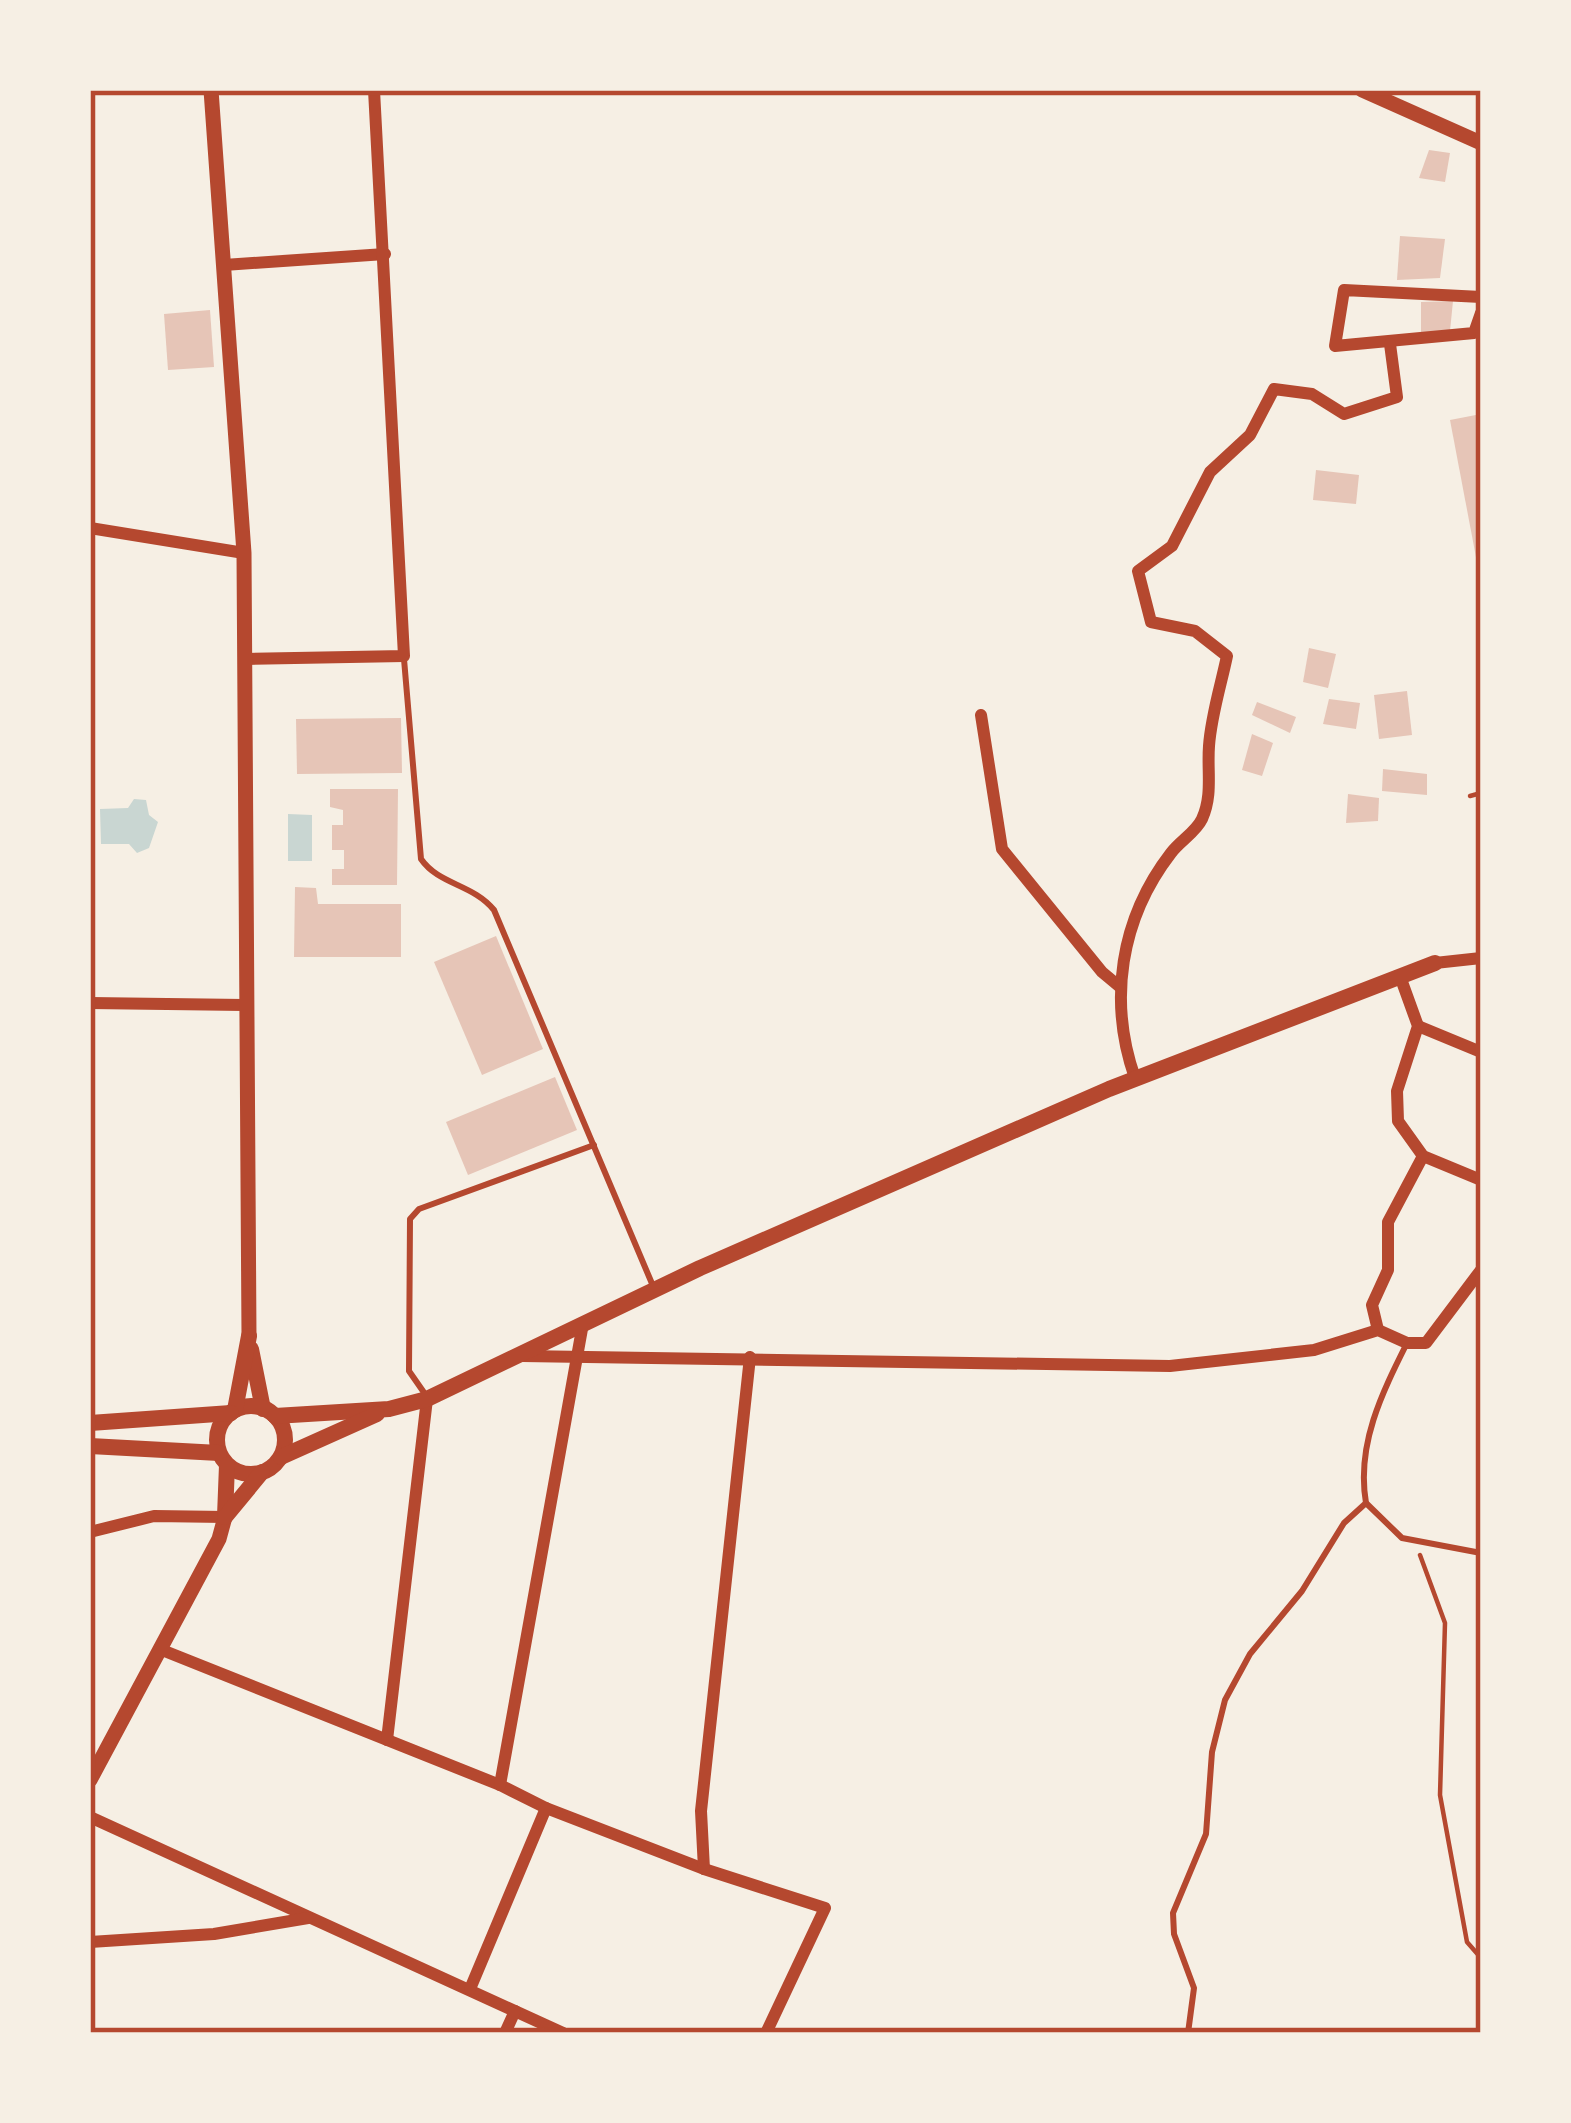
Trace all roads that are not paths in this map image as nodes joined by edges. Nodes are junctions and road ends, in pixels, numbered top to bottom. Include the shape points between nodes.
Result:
1 (211, 90) edge
2 (374, 90) edge
3 (1362, 90) edge
4 (1481, 143) edge
5 (385, 254) junction
6 (224, 266) junction
7 (1481, 297) edge
8 (1481, 313) edge
9 (1390, 344) junction
10 (90, 528) edge
11 (244, 553) junction
12 (404, 656) junction
13 (246, 659) junction
14 (981, 715) dead end
15 (1481, 958) edge
16 (1435, 963) joint
17 (1401, 979) junction
18 (1120, 987) junction
19 (90, 1003) edge
20 (244, 1005) junction
21 (1418, 1025) junction
22 (1481, 1052) edge
23 (1135, 1078) junction
24 (594, 1145) junction
25 (1423, 1156) junction
26 (1481, 1180) edge
27 (1481, 1270) edge
28 (1475, 1288) edge
29 (655, 1291) junction
30 (582, 1329) junction
31 (1378, 1330) junction
32 (249, 1336) junction
33 (1407, 1343) junction
34 (514, 1356) junction
35 (750, 1358) junction
36 (579, 1359) junction
37 (428, 1399) junction
38 (389, 1408) junction
39 (233, 1412) junction
40 (269, 1413) junction
41 (90, 1423) edge
42 (90, 1446) edge
43 (281, 1457) junction
44 (223, 1459) junction
45 (262, 1472) junction
46 (1366, 1503) junction
47 (225, 1517) junction
48 (90, 1532) edge
49 (1481, 1553) edge
50 (162, 1650) junction
51 (387, 1739) junction
52 (90, 1780) edge
53 (500, 1785) junction
54 (546, 1808) junction
55 (90, 1817) edge
56 (704, 1869) junction
57 (309, 1918) junction
58 (90, 1942) edge
59 (470, 1989) junction
60 (515, 2011) junction
61 (505, 2033) edge
62 (563, 2033) edge
63 (766, 2033) edge
64 (1188, 2033) edge

1 - 6 street
2 - 5 street
3 - 4 street
5 - 6 street
5 - 12 street
6 - 11 street
7 - 9 street via 1344,290 1335,346
8 - 9 street via 1474,332
9 - 18 street via 1397,397 1344,414 1312,394 1274,389 1250,435 1210,472 1172,546 1138,572 1150,622 1195,631 1227,656 1201,822 1144,898
10 - 11 street
11 - 13 street
12 - 13 street
12 - 24 lane via 421,860 494,910
13 - 20 street
14 - 18 street via 1003,849
15 - 16 street
16 - 17 main road
17 - 21 street
17 - 23 main road
18 - 23 street via 1119,1033
19 - 20 street
20 - 32 street
21 - 22 street
21 - 25 street via 1397,1091 1398,1121
23 - 29 main road
24 - 29 lane
24 - 37 lane via 410,1219 409,1371
25 - 26 street
25 - 31 street via 1388,1222 1388,1270 1372,1305
27 - 28 street
28 - 33 street via 1426,1343
29 - 30 main road
30 - 34 main road
30 - 36 street
31 - 33 street
31 - 35 street via 1314,1350 1170,1366
32 - 39 main road
32 - 40 main road
33 - 46 lane via 1376,1405
34 - 36 street
34 - 37 main road
35 - 36 street
35 - 56 street via 701,1810
36 - 53 street
37 - 38 main road
37 - 51 street
38 - 40 main road
38 - 43 main road
39 - 40 main road
39 - 41 main road
39 - 44 main road via 218,1431
40 - 43 main road via 285,1440
42 - 44 main road
43 - 45 main road
44 - 45 main road via 244,1474
44 - 47 main road
45 - 47 main road
46 - 49 lane via 1387,1528 1419,1544
46 - 64 lane via 1250,1654 1225,1700 1206,1834 1174,1913 1194,1988
47 - 48 street via 154,1516
47 - 50 street
50 - 51 street
50 - 52 street
51 - 53 street
53 - 54 street
54 - 56 street
54 - 59 street
55 - 57 street
56 - 63 street via 825,1908
57 - 58 street
57 - 59 street
59 - 60 street
60 - 61 street
60 - 62 street

